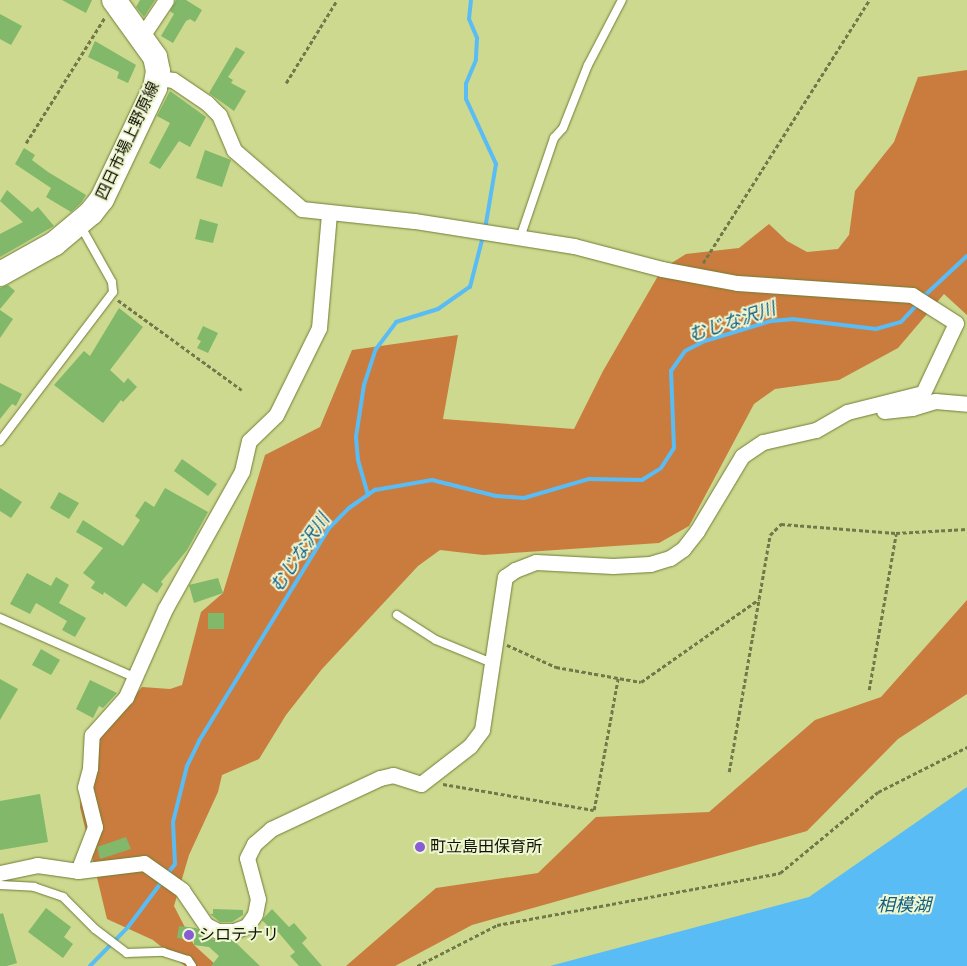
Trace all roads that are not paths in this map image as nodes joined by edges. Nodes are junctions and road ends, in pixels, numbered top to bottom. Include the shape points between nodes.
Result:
1 (114, 0) edge
2 (166, 0) edge
3 (622, 0) edge
4 (142, 36) junction
5 (158, 78) junction
6 (329, 214) junction
7 (80, 225) junction
8 (520, 238) junction
9 (0, 274) edge
10 (967, 404) edge
11 (865, 408) junction
12 (0, 442) edge
13 (396, 615) dead end
14 (0, 618) edge
15 (492, 662) junction
16 (134, 677) junction
17 (78, 871) junction
18 (0, 873) edge
19 (0, 885) edge
20 (192, 966) edge

1 - 4 main road, 四日市場上野原線
2 - 4 street
3 - 8 lane via 588,65 563,128 554,138
4 - 5 main road, 四日市場上野原線 via 154,58
5 - 6 street via 173,80 207,103 219,115 234,150 302,209
5 - 7 main road, 四日市場上野原線 via 102,199
6 - 8 street via 414,222
6 - 16 street via 319,328 276,414 249,441 242,471 165,608
7 - 9 main road, 四日市場上野原線 via 30,259
7 - 12 lane via 112,282 111,295
8 - 11 street via 574,246 695,277 737,283 912,295 956,323 923,394
10 - 11 street via 935,401 912,408 878,411
11 - 15 street via 847,412 816,430 763,442 742,456 697,530 683,549 670,558 650,564 623,565 536,562 515,570 505,577
13 - 15 lane via 436,640
14 - 16 lane
15 - 17 street via 482,730 470,746 425,781 421,784 393,775 380,778 271,829 254,844 247,858 258,900 255,914 247,926 234,931 218,931 206,925 182,890 144,864
16 - 17 street via 126,697 92,736 86,787 95,827
17 - 18 street via 38,864
19 - 20 lane via 34,887 63,897 95,929 127,953 163,952 188,960

